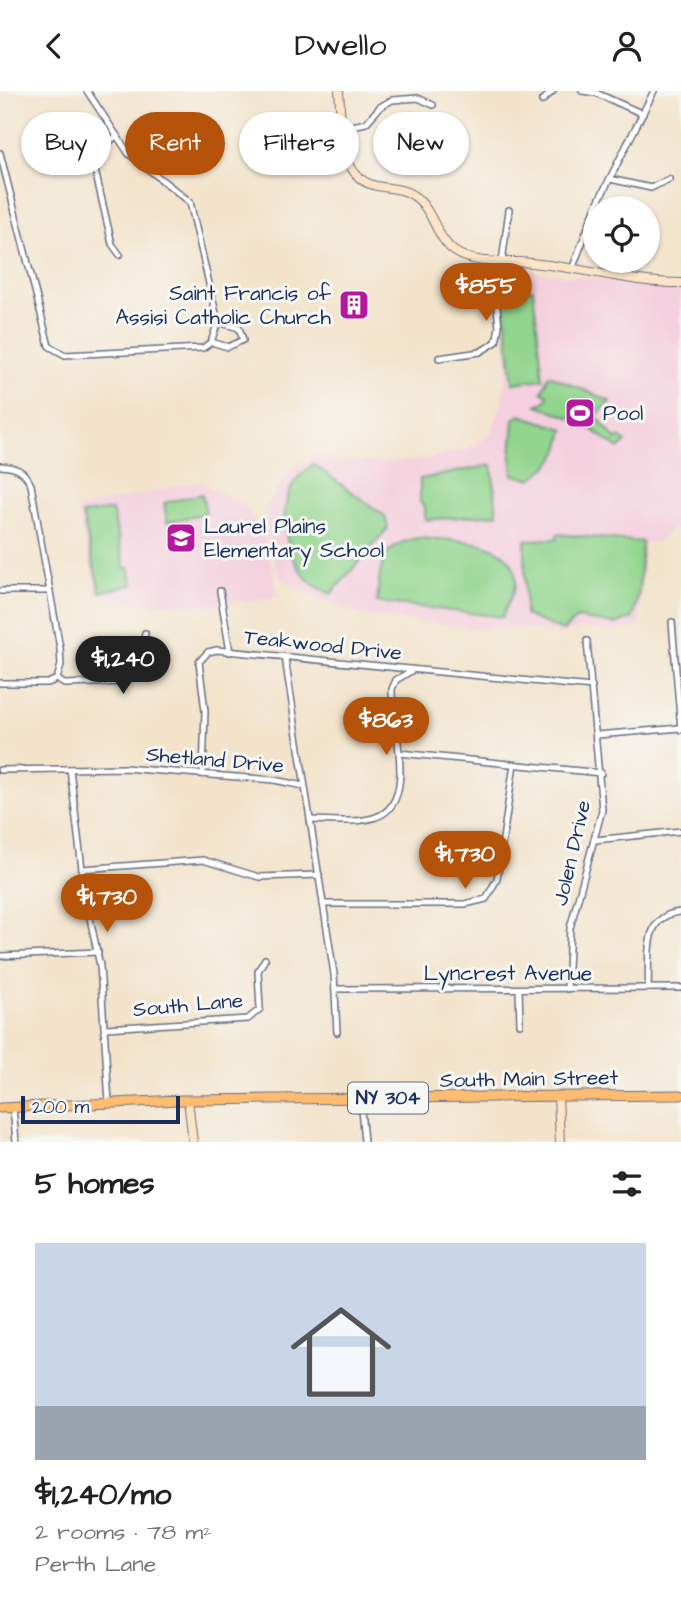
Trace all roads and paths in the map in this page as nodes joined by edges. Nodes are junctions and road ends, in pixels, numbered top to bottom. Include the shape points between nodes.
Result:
1 (88, 91) edge
2 (339, 91) edge
3 (553, 91) edge
4 (582, 91) edge
5 (654, 91) edge
6 (542, 101) dead end
7 (433, 105) dead end
8 (341, 112) edge
9 (643, 114) junction
10 (359, 125) edge
11 (116, 135) junction
12 (0, 153) edge
13 (2, 172) edge
14 (356, 175) edge
15 (610, 179) junction
16 (669, 179) dead end
17 (602, 196) edge
18 (509, 210) dead end
19 (583, 241) edge
20 (120, 255) dead end
21 (492, 261) junction
22 (502, 262) junction
23 (573, 267) junction
24 (681, 283) edge
25 (218, 322) junction
26 (211, 342) junction
27 (439, 358) dead end
28 (0, 466) edge
29 (0, 591) edge
30 (50, 591) junction
31 (219, 591) dead end
32 (672, 622) dead end
33 (145, 633) dead end
34 (587, 641) dead end
35 (230, 652) junction
36 (285, 657) junction
37 (414, 670) junction
38 (57, 679) junction
39 (0, 683) edge
40 (592, 687) junction
41 (681, 729) edge
42 (597, 735) junction
43 (399, 753) junction
44 (514, 764) junction
45 (0, 769) edge
46 (70, 769) junction
47 (601, 773) junction
48 (203, 774) junction
49 (304, 786) junction
50 (310, 820) junction
51 (681, 831) edge
52 (595, 840) junction
53 (82, 869) junction
54 (318, 875) junction
55 (323, 905) junction
56 (681, 912) edge
57 (98, 952) junction
58 (0, 956) edge
59 (265, 959) dead end
60 (648, 988) junction
61 (681, 988) edge
62 (335, 989) junction
63 (519, 989) junction
64 (567, 989) junction
65 (520, 1024) dead end
66 (106, 1028) junction
67 (337, 1032) dead end
68 (681, 1095) edge
69 (558, 1096) junction
70 (360, 1098) junction
71 (188, 1100) junction
72 (109, 1102) junction
73 (13, 1107) junction
74 (0, 1108) edge
75 (16, 1142) edge
76 (193, 1142) edge
77 (364, 1142) edge
78 (560, 1142) edge

1 - 11 street
2 - 8 street
3 - 6 street
4 - 9 street
5 - 9 street
7 - 10 street via 418,98 392,100
9 - 15 street
11 - 20 street via 96,154 94,166 112,244
11 - 25 street via 142,167 190,202
12 - 13 street
13 - 26 street via 44,333 56,352 191,350
14 - 21 street via 369,184 413,195 454,251
15 - 16 street via 651,188
15 - 17 street
18 - 22 street
19 - 23 street
21 - 22 street
21 - 27 street via 499,327 496,341 484,351
22 - 23 street
23 - 24 street via 630,279
25 - 26 street
25 - 26 street via 239,328 243,340 228,347
28 - 30 street via 18,468 31,485
29 - 30 street
30 - 38 street via 60,648
31 - 35 street
32 - 41 street
33 - 38 street via 138,670 126,682 64,684
34 - 40 street, Jolen Drive
35 - 36 street, Teakwood Drive
35 - 48 street via 208,652 199,662 205,711
36 - 37 street, Teakwood Drive
36 - 49 street
37 - 40 street, Teakwood Drive
37 - 43 street via 396,680 392,689
38 - 39 street
40 - 42 street, Jolen Drive
41 - 42 street
42 - 47 street, Jolen Drive
43 - 44 street
43 - 50 street via 397,795 384,813 366,819
44 - 47 street
44 - 55 street via 496,879 486,899 466,904
45 - 46 street, Shetland Drive
46 - 48 street, Shetland Drive
46 - 53 street
47 - 52 street, Jolen Drive via 602,810
48 - 49 street, Shetland Drive
49 - 50 street, Shetland Drive
50 - 54 street, Shetland Drive
51 - 52 street
52 - 64 street, Jolen Drive via 570,928
53 - 54 street via 203,860 259,877
53 - 57 street
54 - 55 street, Shetland Drive
55 - 62 street, Shetland Drive
56 - 60 street via 663,914 653,925
57 - 58 street
57 - 66 street
59 - 66 street, South Lane via 258,971 260,1009 248,1019
60 - 61 street, Lyncrest Avenue
60 - 64 street, Lyncrest Avenue
62 - 63 street, Lyncrest Avenue
62 - 67 street, Shetland Drive
63 - 64 street, Lyncrest Avenue
63 - 65 street
66 - 72 street
68 - 69 main road, South Main Street / NY 304
69 - 70 main road, South Main Street / NY 304
69 - 78 street
70 - 71 main road, South Main Street / NY 304
70 - 77 street
71 - 72 main road, South Main Street / NY 304
71 - 76 street
72 - 73 main road, South Main Street / NY 304
73 - 74 main road, South Main Street / NY 304
73 - 75 street

